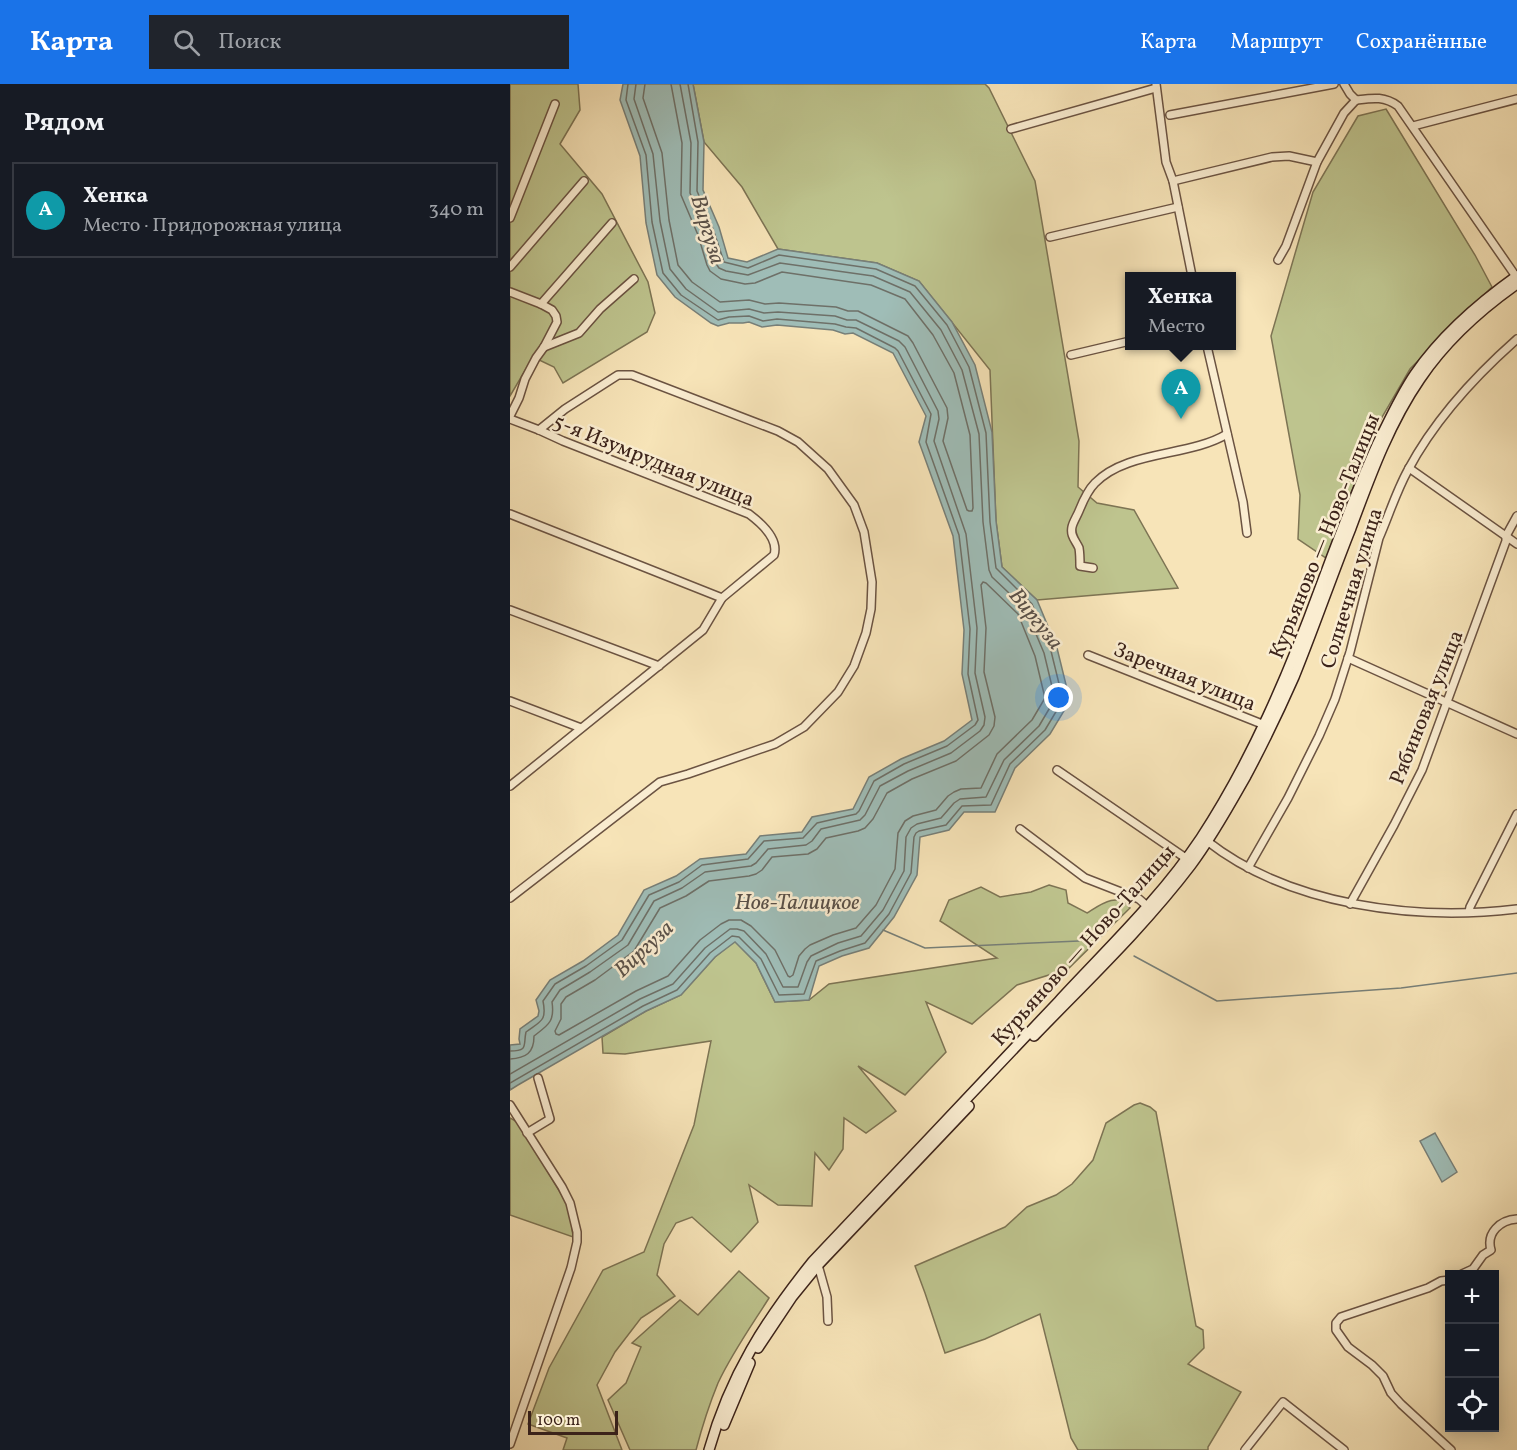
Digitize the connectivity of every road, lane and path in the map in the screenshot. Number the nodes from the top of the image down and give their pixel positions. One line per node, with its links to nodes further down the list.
1 (1334, 84): 7 (street)
2 (1344, 84): 4 (street)
3 (1156, 86): 9 (street); 12 (street)
4 (1356, 99): 8 (street); 10 (street)
5 (1517, 99): 8 (street)
6 (555, 104): 14 (street)
7 (1170, 115)
8 (1413, 126): 21 (street)
9 (1011, 129)
10 (1317, 162): 12 (street); 17 (street)
11 (584, 181): 18 (street)
12 (1173, 181): 13 (street)
13 (1178, 207): 16 (street); 19 (street)
14 (510, 218)
15 (612, 223): 23 (street)
16 (1050, 237)
17 (1278, 260)
18 (510, 267)
19 (1191, 272)
20 (634, 279): 26 (street)
21 (1517, 279): 46 (main road, Курьяново — Ново-Талицы)
22 (510, 292): 23 (street)
23 (541, 304): 26 (street)
24 (1517, 339): 32 (street, Солнечная улица)
25 (1125, 342): 28 (street)
26 (544, 347): 29 (street)
27 (1208, 350): 31 (street)
28 (1071, 355)
29 (510, 418): 30 (street, 5-я Изумрудная улица)
30 (539, 430): 39 (street, 5-я Изумрудная улица); 56 (street)
31 (1227, 434): 35 (street); 38 (street)
32 (1409, 468): 36 (street); 42 (street, Солнечная улица)
33 (510, 514): 39 (street)
34 (1517, 516): 36 (street, Рябиновая улица)
35 (1246, 533)
36 (1506, 536): 37 (street); 45 (street, Рябиновая улица)
37 (1517, 544)
38 (1093, 568)
39 (722, 598): 43 (street)
40 (510, 610): 43 (street)
41 (1088, 655): 46 (street, Заречная улица)
42 (1348, 658): 45 (street); 55 (street, Солнечная улица)
43 (659, 666): 47 (street)
44 (510, 701): 47 (street)
45 (1447, 703): 48 (street); 57 (street, Рябиновая улица)
46 (1267, 726): 53 (main road, Курьяново — Ново-Талицы); 54 (main road, Курьяново — Ново-Талицы)
47 (581, 728): 50 (street)
48 (1517, 734)
49 (1057, 770): 54 (street)
50 (510, 786)
51 (1517, 814): 60 (street)
52 (1020, 829): 58 (street)
53 (1208, 841): 55 (street); 65 (main road, Курьяново — Ново-Талицы)
54 (1187, 859): 58 (main road, Курьяново — Ново-Талицы)
55 (1248, 867): 57 (street)
56 (510, 898)
57 (1350, 904): 60 (street)
58 (1147, 906): 70 (main road, Курьяново — Ново-Талицы)
59 (1517, 909): 60 (street)
60 (1469, 912)
61 (538, 1077): 63 (street)
62 (510, 1105): 63 (street)
63 (527, 1133): 69 (street)
64 (1517, 1219): 66 (street)
65 (818, 1265): 68 (street); 71 (main road, Курьяново — Ново-Талицы)
66 (1471, 1270)
67 (1445, 1281): 74 (street)
68 (828, 1321)
69 (510, 1444)
70 (710, 1450)
71 (716, 1450)
72 (1245, 1450): 73 (street)
73 (1344, 1450)
74 (1451, 1450)

